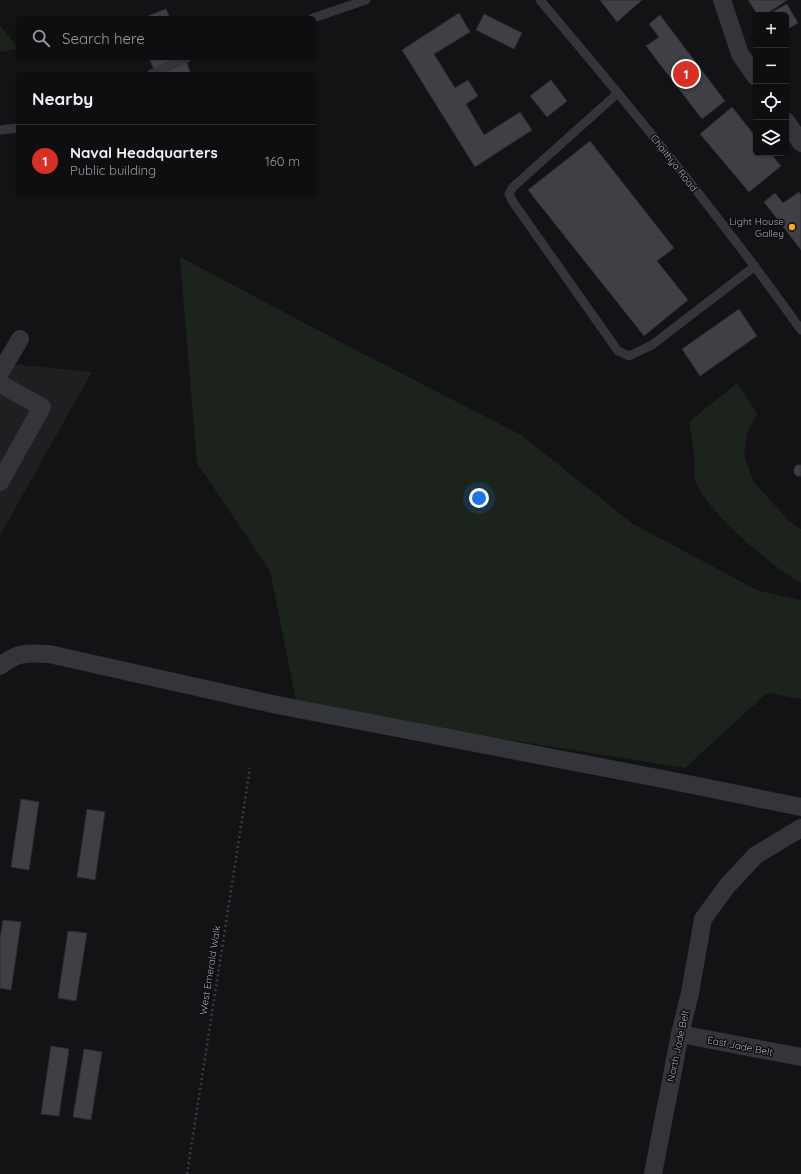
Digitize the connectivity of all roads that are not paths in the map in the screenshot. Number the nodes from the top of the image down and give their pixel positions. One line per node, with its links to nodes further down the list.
1 (366, 0): 4 (lane)
2 (540, 0): 8 (lane, Chaithya Road)
3 (722, 0): 7 (street)
4 (316, 17)
5 (182, 60): 6 (lane)
6 (156, 72)
7 (753, 73)
8 (618, 93): 13 (lane, Chaithya Road); 13 (lane)
9 (789, 125): 12 (street)
10 (16, 128): 11 (lane)
11 (0, 130)
12 (801, 143)
13 (756, 266): 14 (lane, Chaithya Road)
14 (801, 330)
15 (20, 339): 16 (street)
16 (0, 374): 17 (street)
17 (0, 482)
18 (0, 666): 19 (street)
19 (801, 807)
20 (801, 828): 21 (street, North Jade Belt)
21 (680, 1034): 22 (street, East Jade Belt); 23 (street, North Jade Belt)
22 (801, 1058)
23 (653, 1174)

